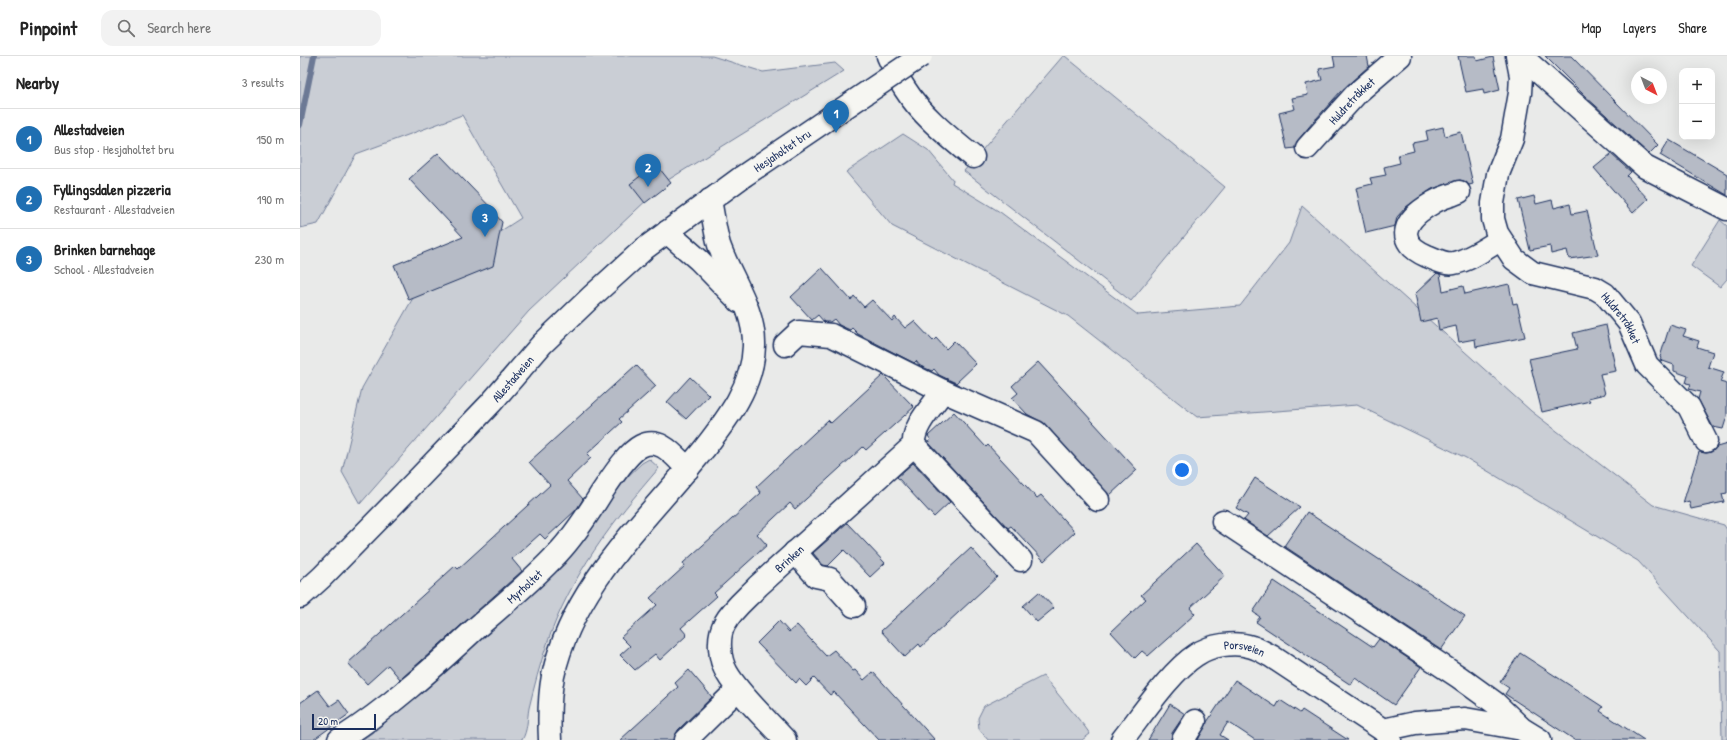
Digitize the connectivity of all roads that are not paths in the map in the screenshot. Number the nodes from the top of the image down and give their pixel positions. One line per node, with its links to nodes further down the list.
1 (888, 56): 7 (street)
2 (921, 56): 8 (street, Hesjaholtet bru, bridge)
3 (1400, 56): 6 (street, Huldretråkket)
4 (1517, 56): 13 (street, Huldretråkket)
5 (1521, 56): 11 (street)
6 (1307, 148)
7 (973, 157)
8 (742, 177): 10 (street, Allestadveien)
9 (1459, 192): 13 (street)
10 (710, 200): 12 (street, Allestadveien); 14 (street)
11 (1727, 209)
12 (667, 232): 14 (street); 24 (street, Allestadveien)
13 (1500, 240): 17 (street, Huldretråkket)
14 (748, 310): 19 (street)
15 (785, 345): 16 (street)
16 (944, 391): 18 (street); 20 (street)
17 (1706, 441)
18 (914, 445): 22 (street, Brinken); 23 (street)
19 (688, 469): 30 (street, Myrholtet); 31 (street)
20 (1098, 500)
21 (1223, 521): 29 (street)
22 (795, 552): 25 (street); 26 (street, Brinken)
23 (1021, 560)
24 (300, 597)
25 (854, 606)
26 (738, 689): 32 (street); 33 (street, Brinken)
27 (1195, 720): 35 (street)
28 (1387, 735): 29 (street); 34 (street, Porsveien)
29 (1531, 735)
30 (339, 740)
31 (550, 740)
32 (686, 740)
33 (786, 740)
34 (1122, 740)
35 (1183, 740)

